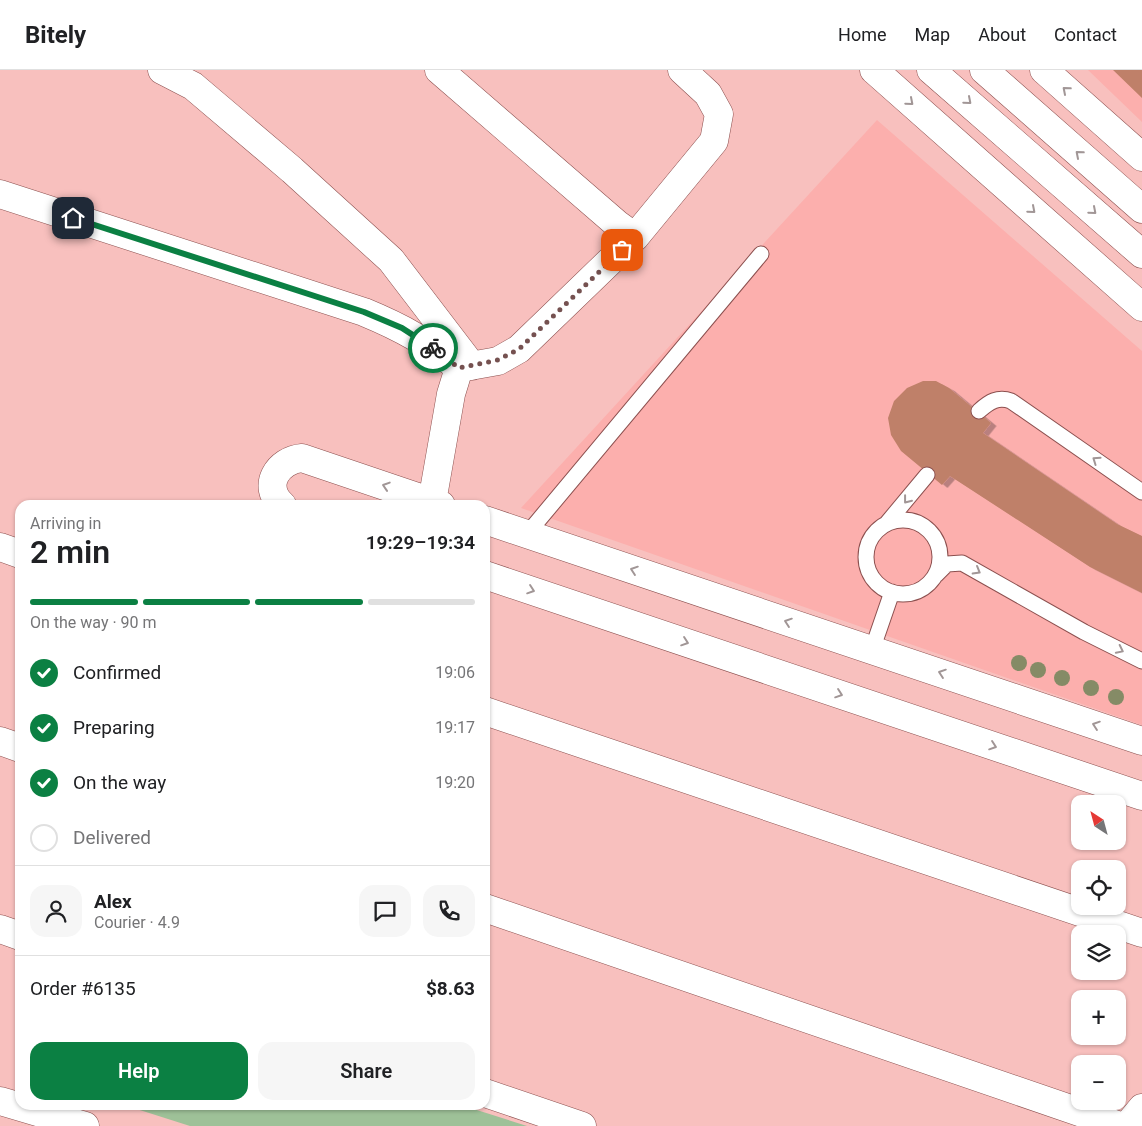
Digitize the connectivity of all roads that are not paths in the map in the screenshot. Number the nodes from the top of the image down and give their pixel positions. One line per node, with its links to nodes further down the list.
1 (162, 70): 15 (street)
2 (439, 70): 11 (street)
3 (682, 70): 11 (street)
4 (874, 70): 14 (street, one-way to 14)
5 (932, 70): 13 (street, one-way to 13)
6 (984, 70): 10 (street, one-way to 6)
7 (1044, 70): 8 (street, one-way to 7)
8 (1142, 157)
9 (0, 194): 15 (street)
10 (1142, 209)
11 (635, 237): 15 (street)
12 (761, 254): 24 (lane)
13 (1142, 254)
14 (1142, 307)
15 (465, 367): 21 (street)
16 (979, 411): 18 (lane, one-way to 16)
17 (927, 475): 23 (lane, one-way to 23)
18 (1140, 490)
19 (279, 500): 20 (street, one-way to 19)
20 (428, 500)
21 (437, 500)
22 (490, 522): 24 (street)
23 (887, 523): 27 (lane); 29 (lane)
24 (526, 534): 30 (street, one-way to 24)
25 (0, 547): 26 (street)
26 (15, 552)
27 (936, 575): 29 (lane); 31 (lane, one-way to 31)
28 (490, 577): 36 (street, one-way to 36)
29 (892, 592): 30 (lane)
30 (872, 650): 33 (street, one-way to 30)
31 (1142, 661)
32 (490, 713): 39 (street)
33 (1142, 740)
34 (0, 741): 35 (street)
35 (15, 746)
36 (1142, 796)
37 (490, 910): 46 (street)
38 (0, 929): 40 (street)
39 (1142, 933)
40 (15, 934)
41 (490, 1095): 45 (street)
42 (1142, 1108): 47 (street)
43 (20, 1110): 44 (street)
44 (85, 1126)
45 (582, 1126)
46 (1120, 1126)
47 (1127, 1126)

